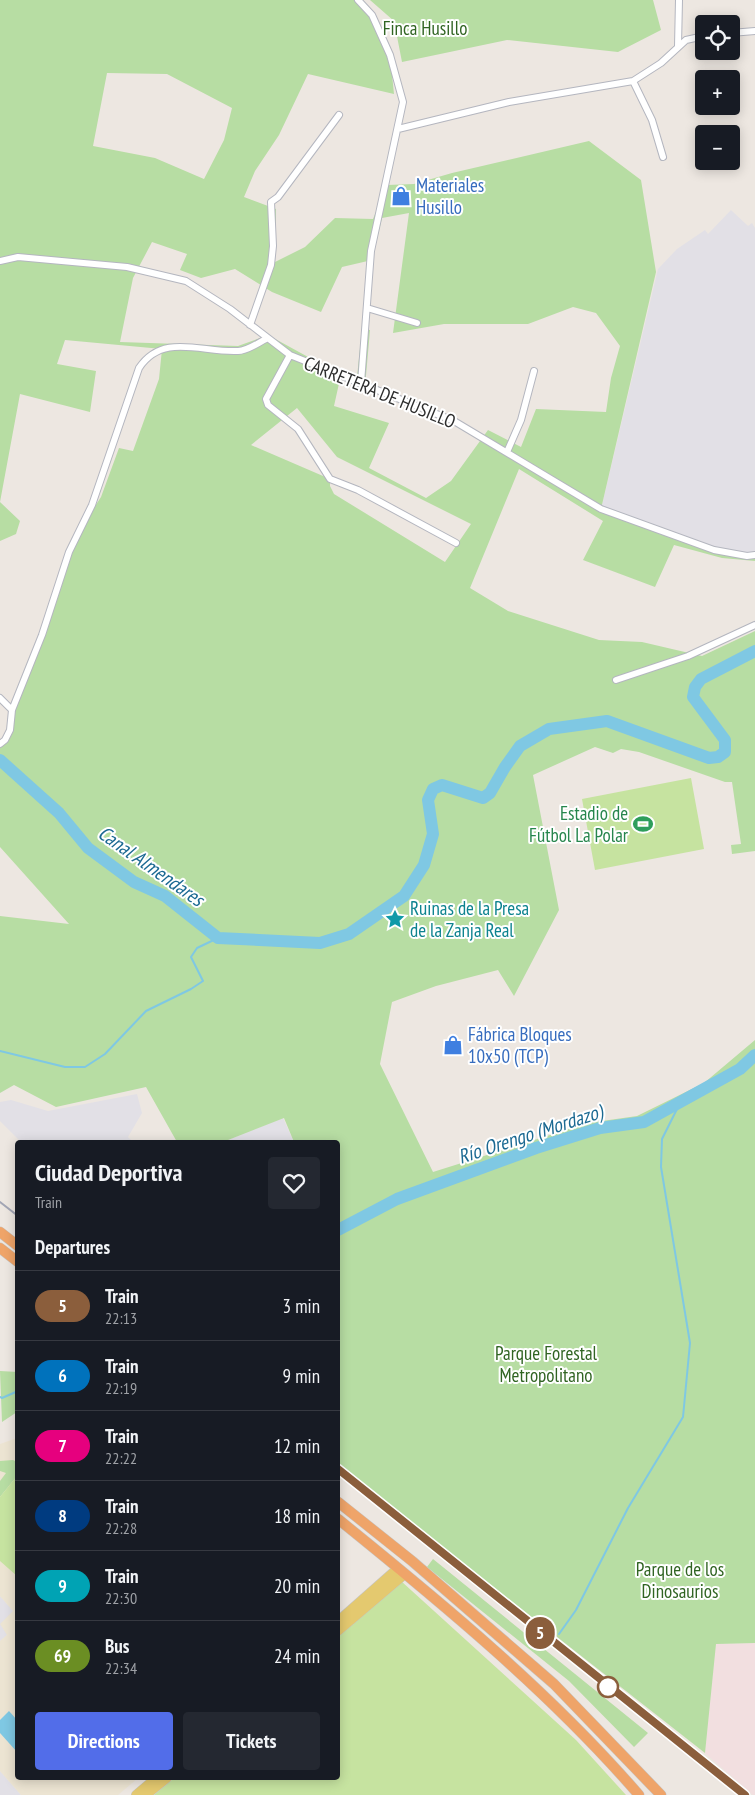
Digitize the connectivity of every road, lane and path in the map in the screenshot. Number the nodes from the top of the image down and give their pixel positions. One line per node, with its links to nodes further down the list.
1 (358, 0): 9 (street)
2 (678, 0): 6 (street)
3 (755, 31): 4 (street)
4 (740, 32)
5 (695, 38): 6 (street)
6 (678, 46): 7 (street)
7 (633, 81): 9 (street); 10 (street)
8 (339, 115): 14 (street)
9 (398, 129): 12 (street)
10 (663, 157)
11 (0, 261): 14 (street, CARRETERA DE HUSILLO)
12 (367, 308): 13 (street); 18 (street)
13 (417, 323)
14 (250, 325): 15 (street, CARRETERA DE HUSILLO)
15 (266, 339): 16 (street, CARRETERA DE HUSILLO); 25 (street)
16 (290, 355): 18 (street, CARRETERA DE HUSILLO); 20 (street)
17 (534, 371): 19 (street)
18 (361, 383): 19 (street, CARRETERA DE HUSILLO)
19 (507, 452): 21 (street, CARRETERA DE HUSILLO)
20 (456, 544)
21 (755, 555)
22 (755, 625): 23 (street)
23 (616, 680)
24 (0, 698): 25 (street)
25 (12, 710): 26 (street)
26 (3, 742)
27 (0, 1232): 28 (highway)
28 (15, 1244)
29 (0, 1248): 30 (highway)
30 (15, 1260)
31 (340, 1504): 33 (highway)
32 (340, 1521): 34 (highway)
33 (385, 1539): 34 (highway); 35 (highway)
34 (404, 1573): 35 (highway); 36 (main road); 37 (main road); 42 (highway)
35 (431, 1578): 43 (highway)
36 (340, 1620)
37 (340, 1628)
38 (154, 1780): 40 (main road)
39 (165, 1780): 41 (main road)
40 (136, 1795)
41 (146, 1795)
42 (639, 1795)
43 (661, 1795)

